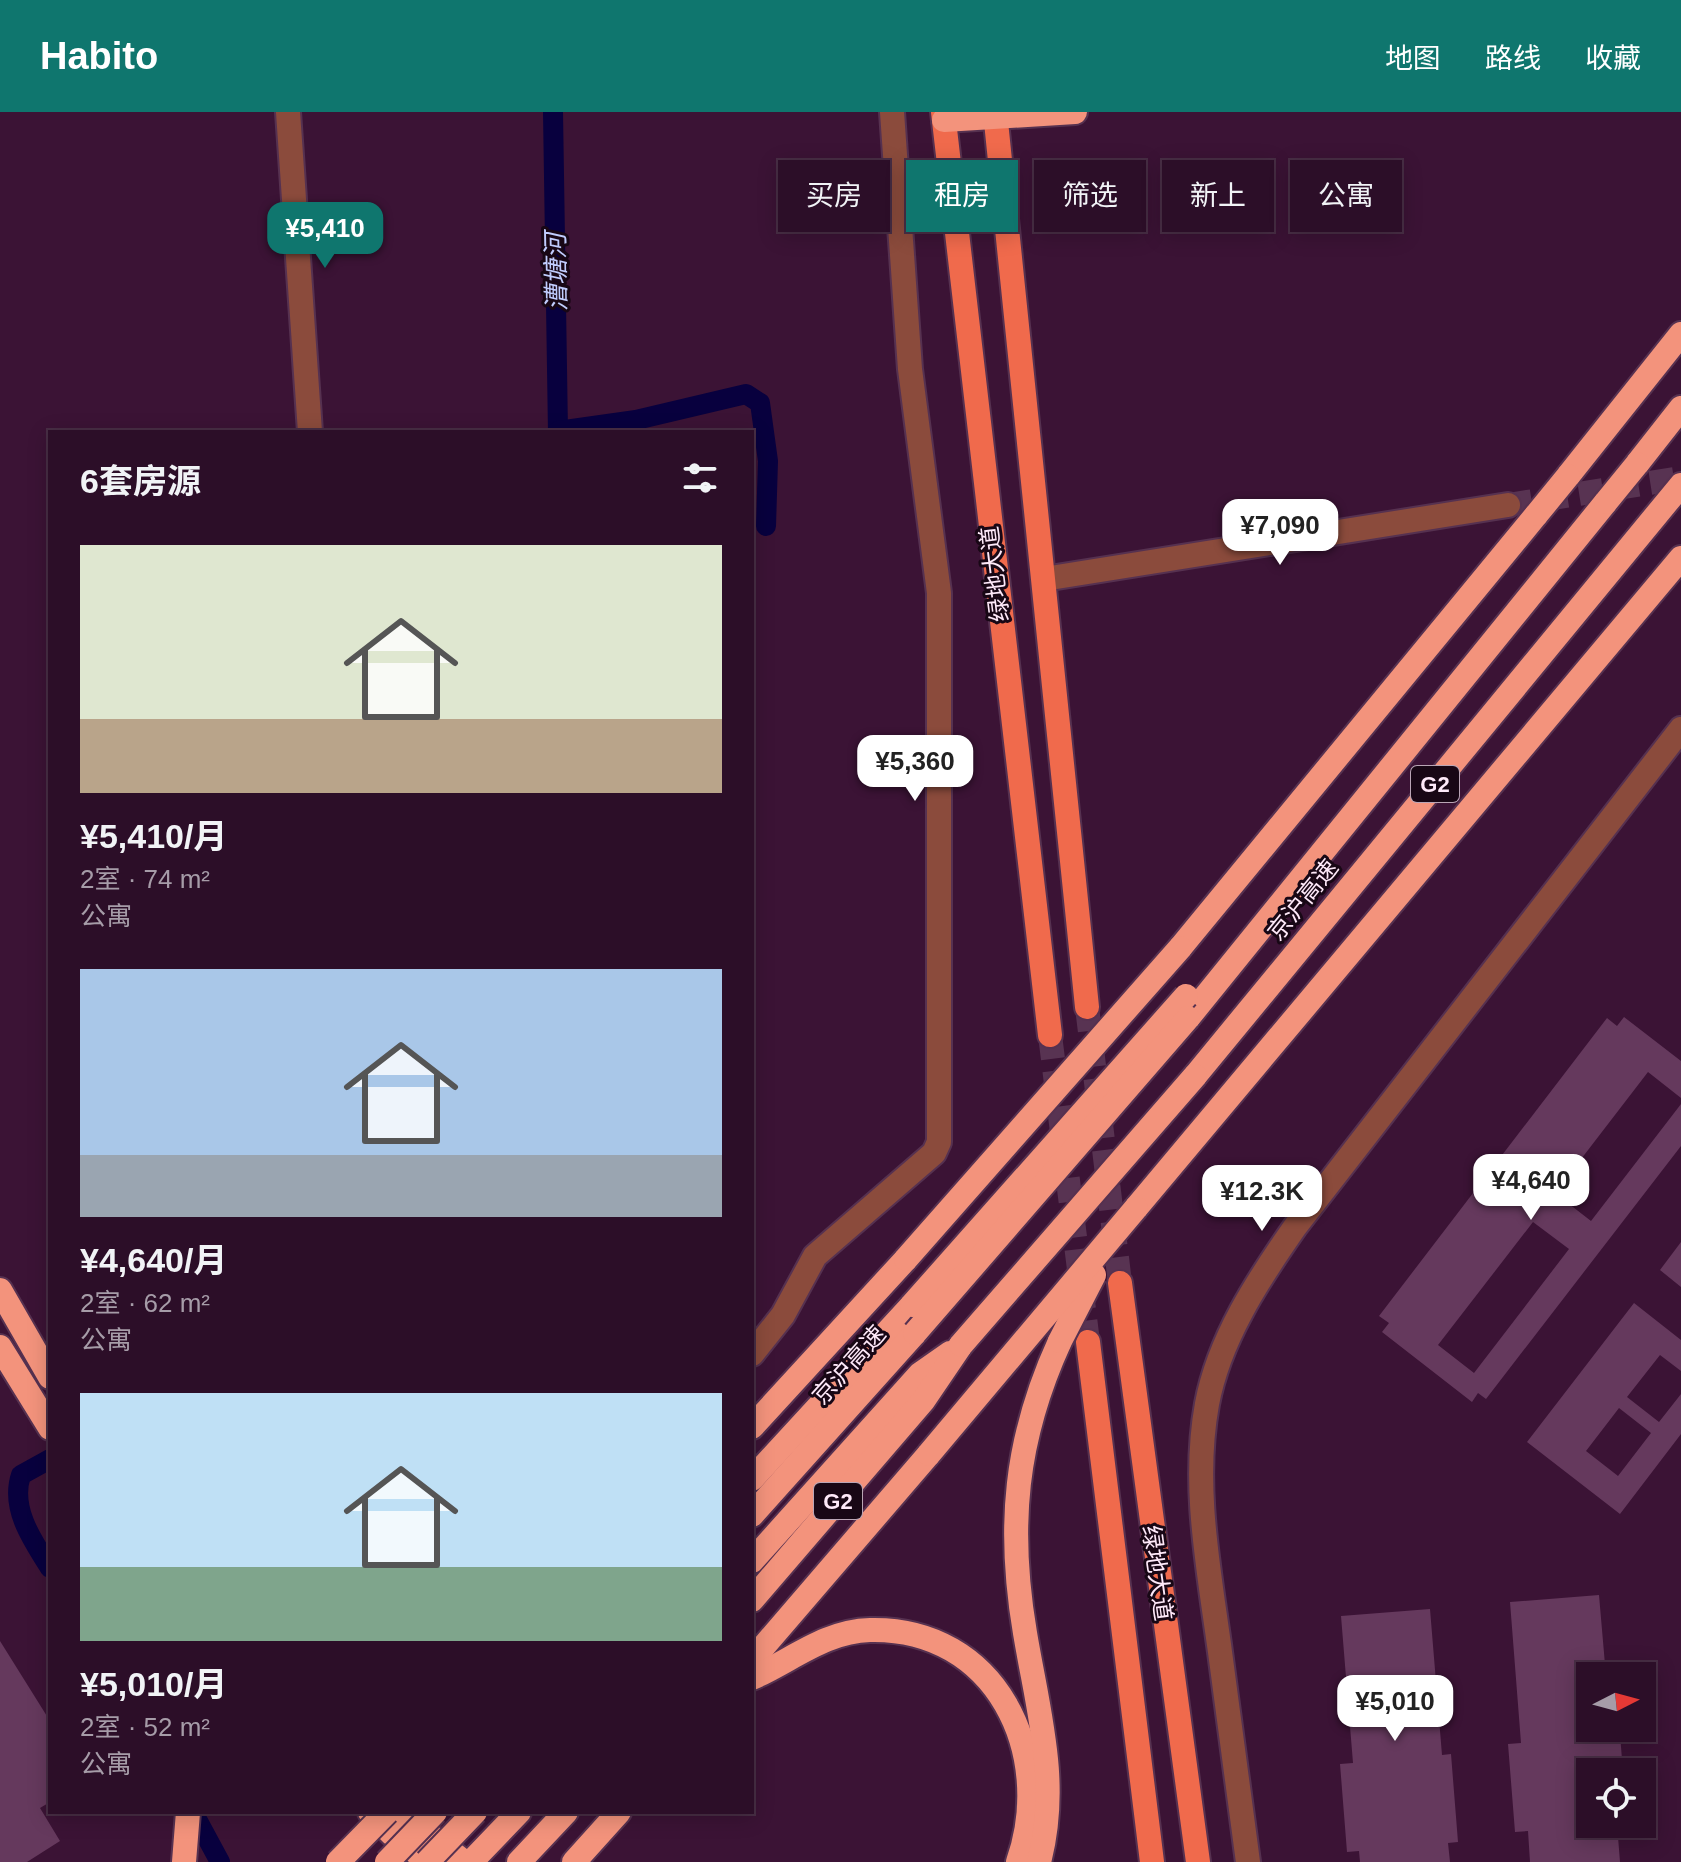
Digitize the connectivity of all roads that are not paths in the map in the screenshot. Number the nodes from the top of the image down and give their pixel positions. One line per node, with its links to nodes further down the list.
1 (288, 112): 8 (street)
2 (892, 112): 23 (street)
3 (1075, 112): 4 (highway)
4 (995, 114): 5 (highway); 12 (main road, 绿地大道)
5 (944, 116): 16 (main road, 绿地大道)
6 (1681, 334): 26 (highway, bridge)
7 (1681, 408): 15 (highway, 京沪高速 / G2, bridge)
8 (310, 430)
9 (1678, 488): 21 (highway, 京沪高速 / G2, bridge)
10 (1508, 505): 12 (street)
11 (1681, 558): 17 (highway)
12 (1044, 579): 14 (main road, 绿地大道)
13 (1681, 729): 54 (street)
14 (1087, 1007)
15 (1187, 1007): 27 (highway, 京沪高速 / G2, bridge); 28 (highway, 京沪高速 / G2, bridge)
16 (1050, 1035)
17 (1136, 1208): 31 (highway, bridge); 51 (highway, bridge)
18 (1120, 1283): 53 (main road, 绿地大道)
19 (0, 1290): 24 (highway)
20 (1088, 1342): 52 (main road, 绿地大道)
21 (961, 1345): 29 (highway, 京沪高速 / G2); 30 (highway, 京沪高速 / G2)
22 (0, 1347): 25 (highway)
23 (754, 1351)
24 (48, 1374)
25 (46, 1423)
26 (754, 1425)
27 (754, 1477)
28 (754, 1513)
29 (754, 1559)
30 (754, 1598)
31 (754, 1658)
32 (754, 1677): 50 (highway)
33 (188, 1814): 42 (highway)
34 (372, 1814): 45 (highway)
35 (385, 1814): 43 (highway, bridge)
36 (403, 1814): 46 (highway)
37 (433, 1814): 44 (highway, bridge)
38 (473, 1814): 45 (highway, bridge)
39 (517, 1814): 47 (highway)
40 (617, 1814): 49 (highway)
41 (558, 1820): 48 (highway)
42 (184, 1862)
43 (338, 1862)
44 (387, 1862)
45 (428, 1862)
46 (464, 1862)
47 (471, 1862)
48 (519, 1862)
49 (574, 1862)
50 (1018, 1862)
51 (1039, 1862)
52 (1152, 1862)
53 (1198, 1862)
54 (1248, 1862)

